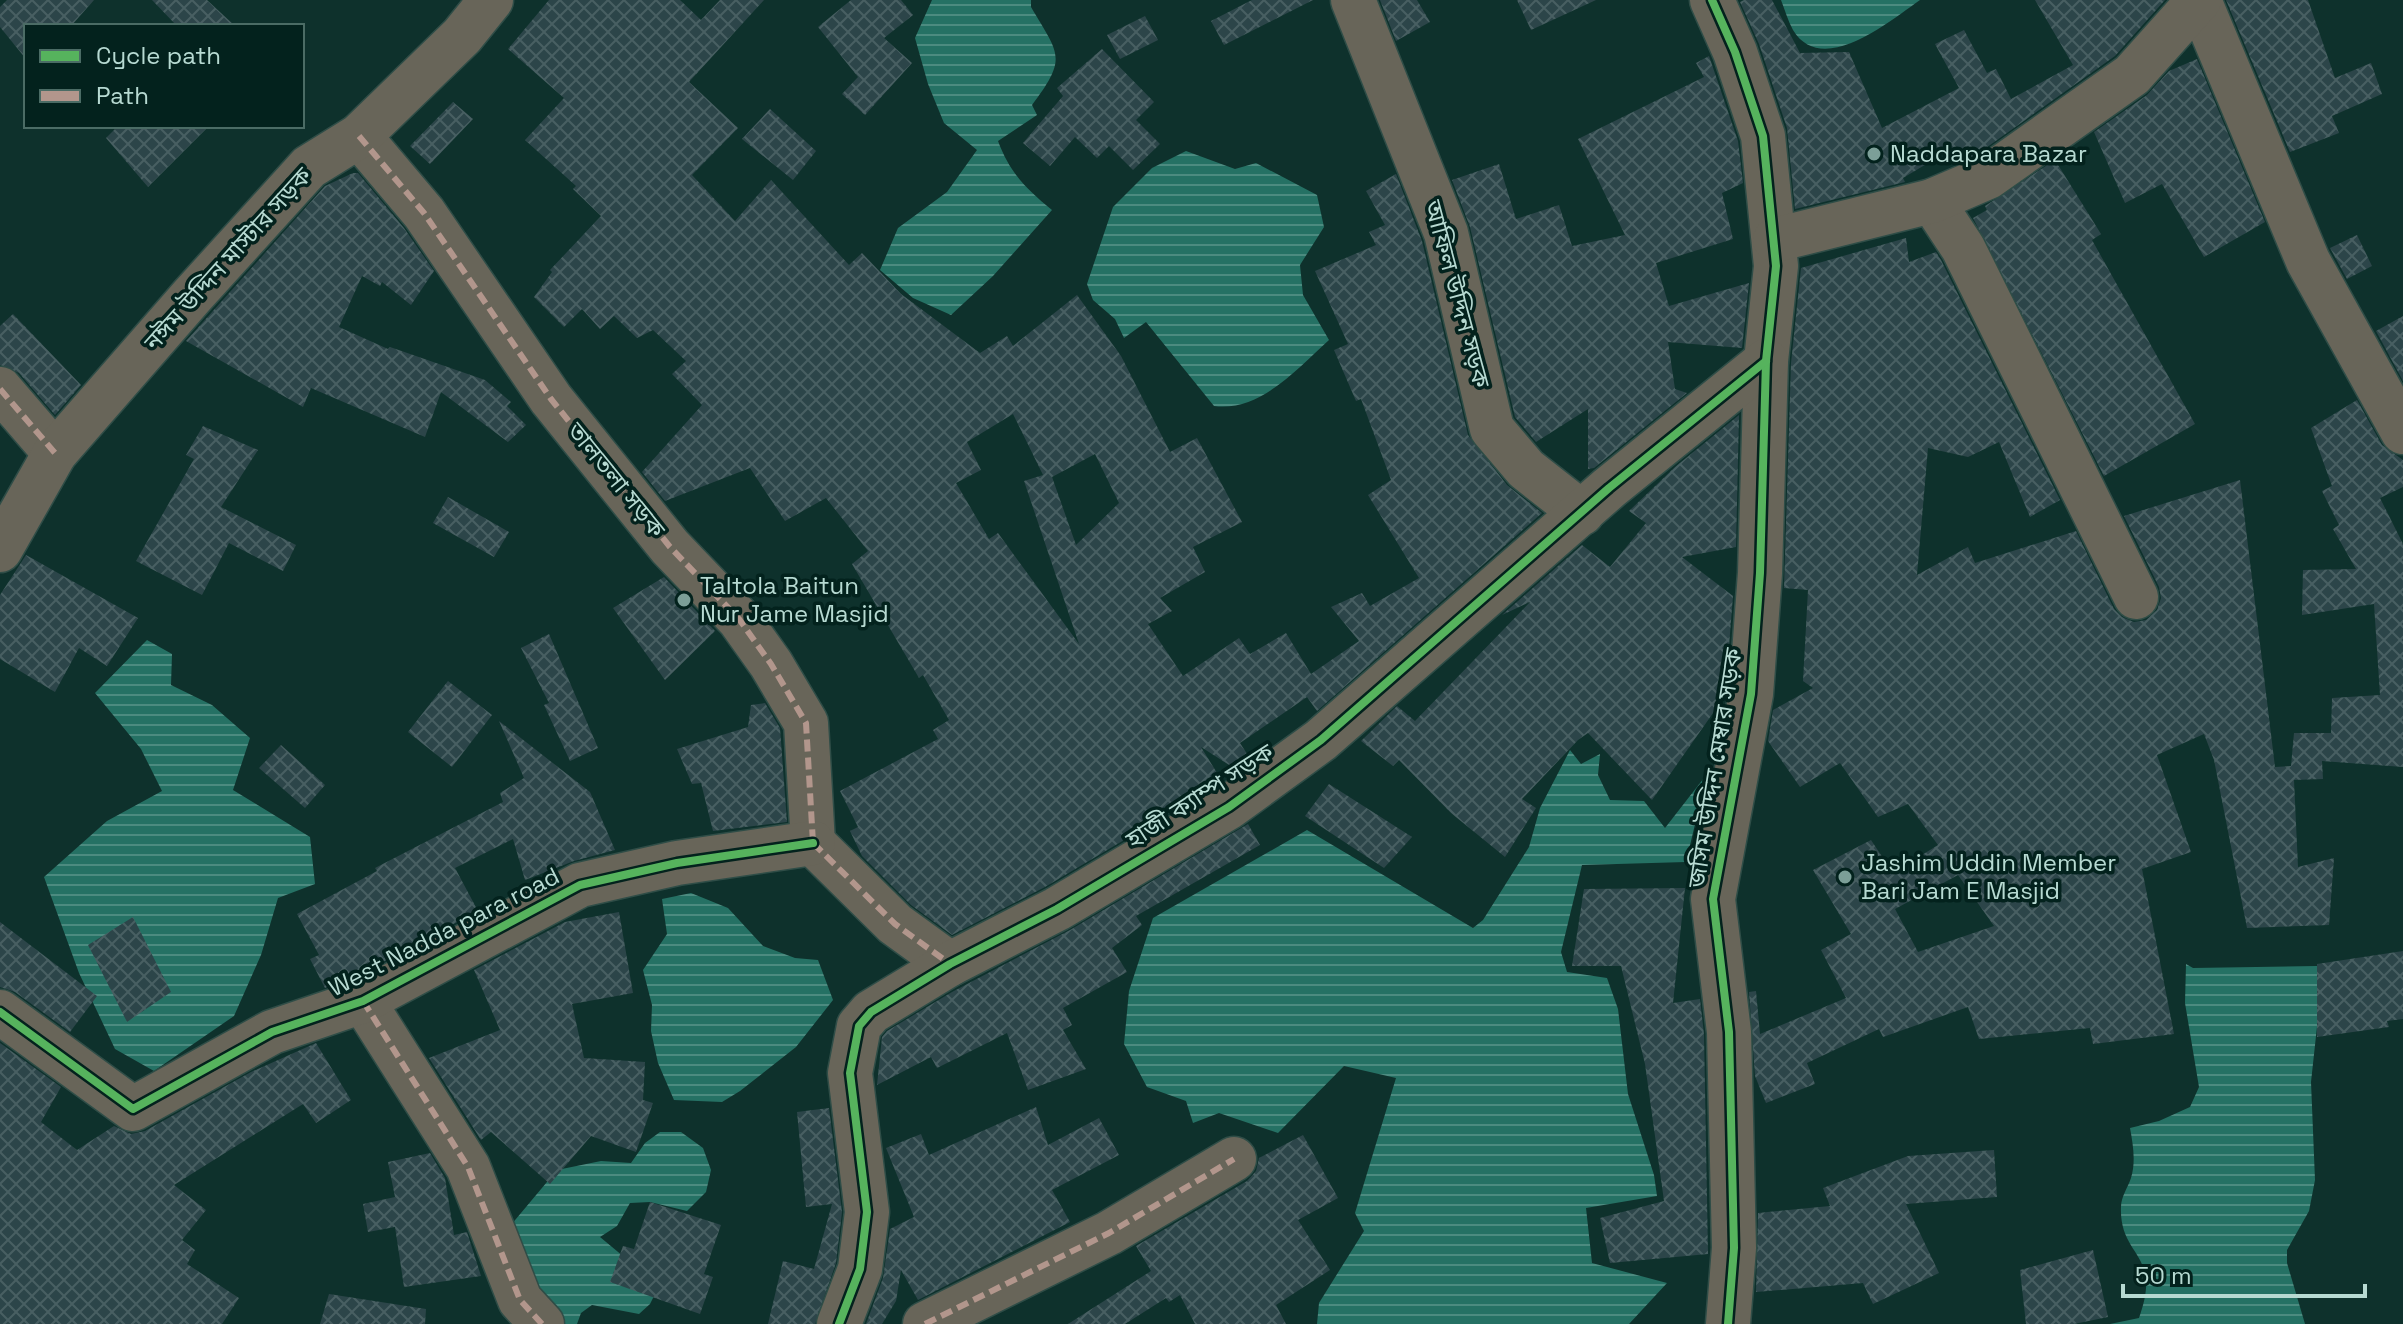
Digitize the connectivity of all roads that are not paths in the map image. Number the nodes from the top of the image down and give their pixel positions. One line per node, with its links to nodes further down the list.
1 (491, 0): 5 (street, নঈম উদ্দিন মাস্টার সড়ক)
2 (1353, 0): 12 (street, আফিল উদ্দিন সড়ক)
3 (1712, 0): 7 (street, জসিম উদ্দিন মেম্বার সড়ক)
4 (2199, 0): 6 (street); 10 (street)
5 (359, 136): 11 (street, নঈম উদ্দিন মাস্টার সড়ক); 15 (street, তালতলা সড়ক)
6 (1932, 201): 7 (street); 14 (street)
7 (1775, 240): 8 (street, জসিম উদ্দিন মেম্বার সড়ক)
8 (1766, 361): 12 (street, হাজী ক্যাম্প সড়ক); 23 (street, জসিম উদ্দিন মেম্বার সড়ক)
9 (0, 389): 11 (street)
10 (2403, 432)
11 (55, 453): 13 (street, নঈম উদ্দিন মাস্টার সড়ক)
12 (1582, 513): 16 (street, হাজী ক্যাম্প সড়ক)
13 (0, 550)
14 (2136, 597)
15 (813, 843): 16 (street); 17 (street, West Nadda para road)
16 (950, 964): 21 (street, হাজী ক্যাম্প সড়ক)
17 (363, 1001): 18 (street, West Nadda para road); 20 (street, West Nadda para road)
18 (0, 1012)
19 (1234, 1159): 22 (street)
20 (540, 1324)
21 (839, 1324)
22 (925, 1324)
23 (1728, 1324)

